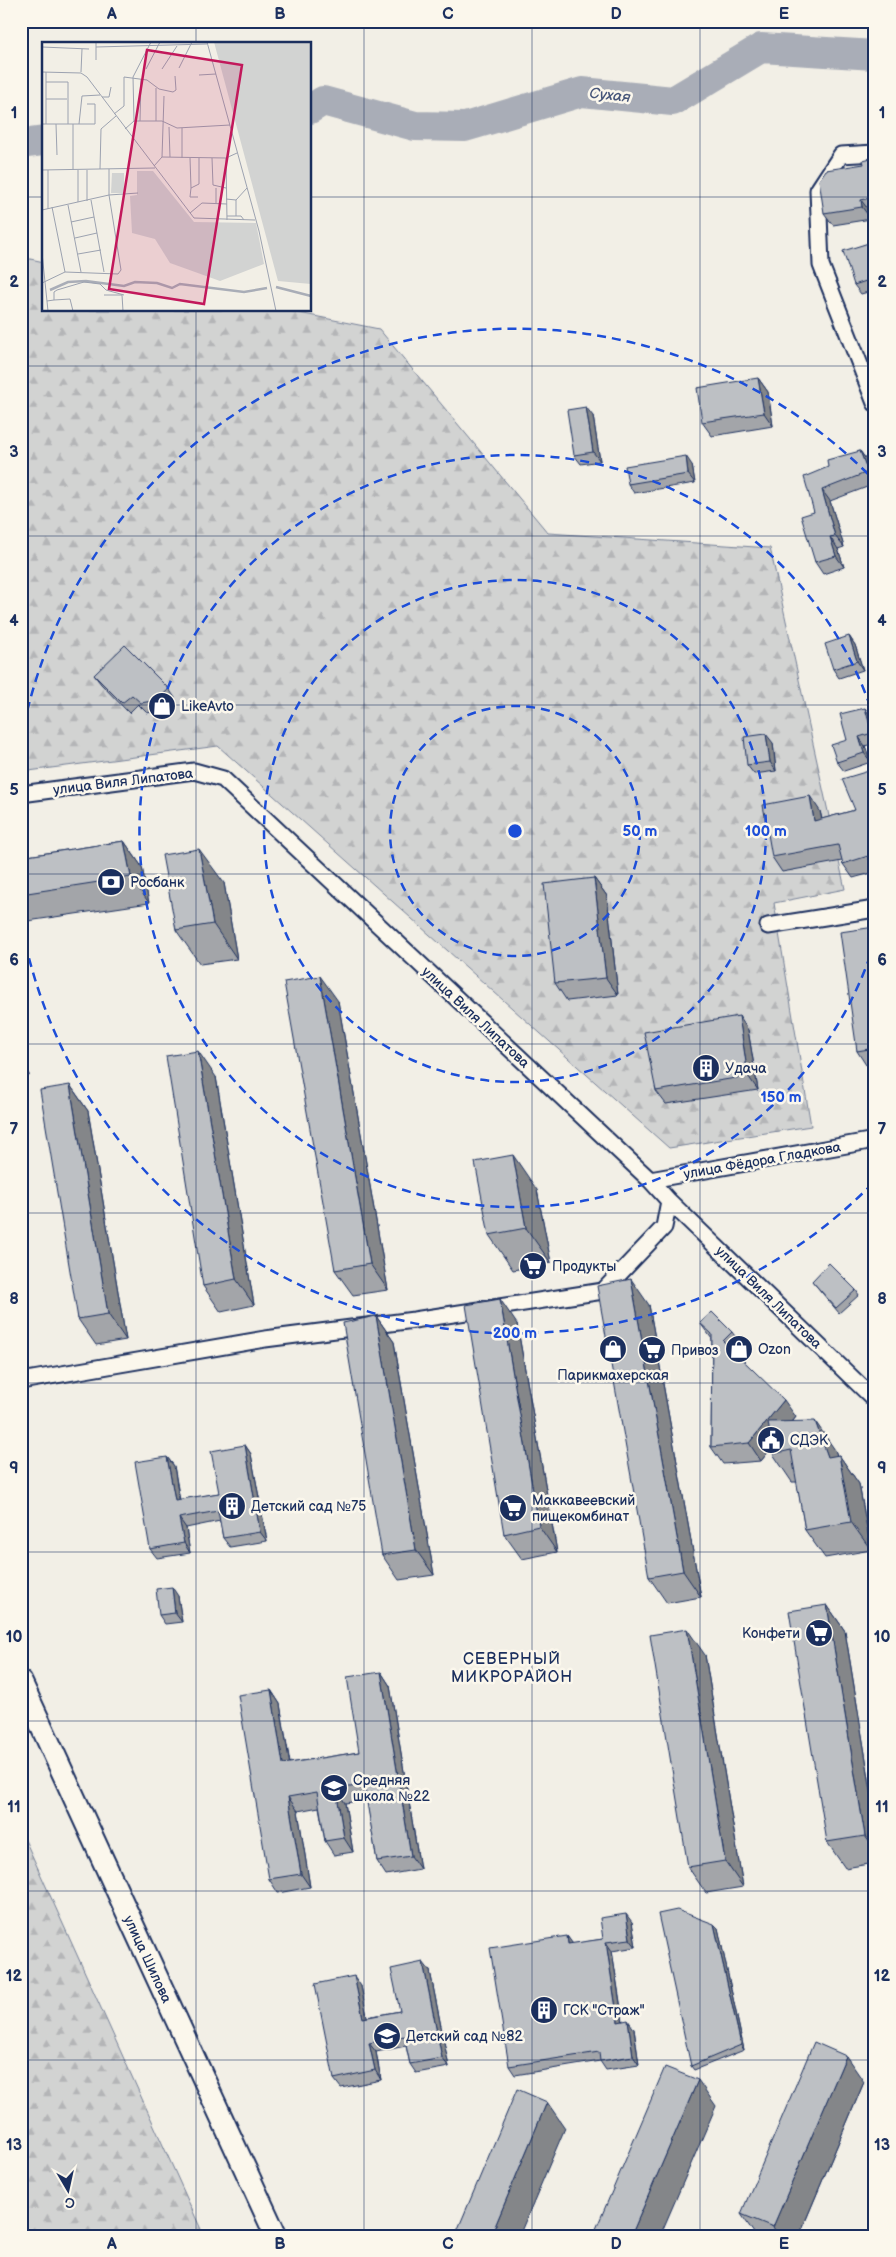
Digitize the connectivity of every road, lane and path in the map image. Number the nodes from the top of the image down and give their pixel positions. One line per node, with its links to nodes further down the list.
1 (875, 154): 2 (street)
2 (875, 403)
3 (21, 794): 7 (street, улица Виля Липатова)
4 (875, 909): 5 (street)
5 (768, 926)
6 (875, 1140): 7 (street, улица Фёдора Гладкова)
7 (650, 1180): 8 (street, улица Виля Липатова)
8 (669, 1201): 9 (street); 10 (street, улица Виля Липатова)
9 (21, 1381)
10 (875, 1400)
11 (21, 1682): 12 (main road, улица Шилова)
12 (276, 2236)

